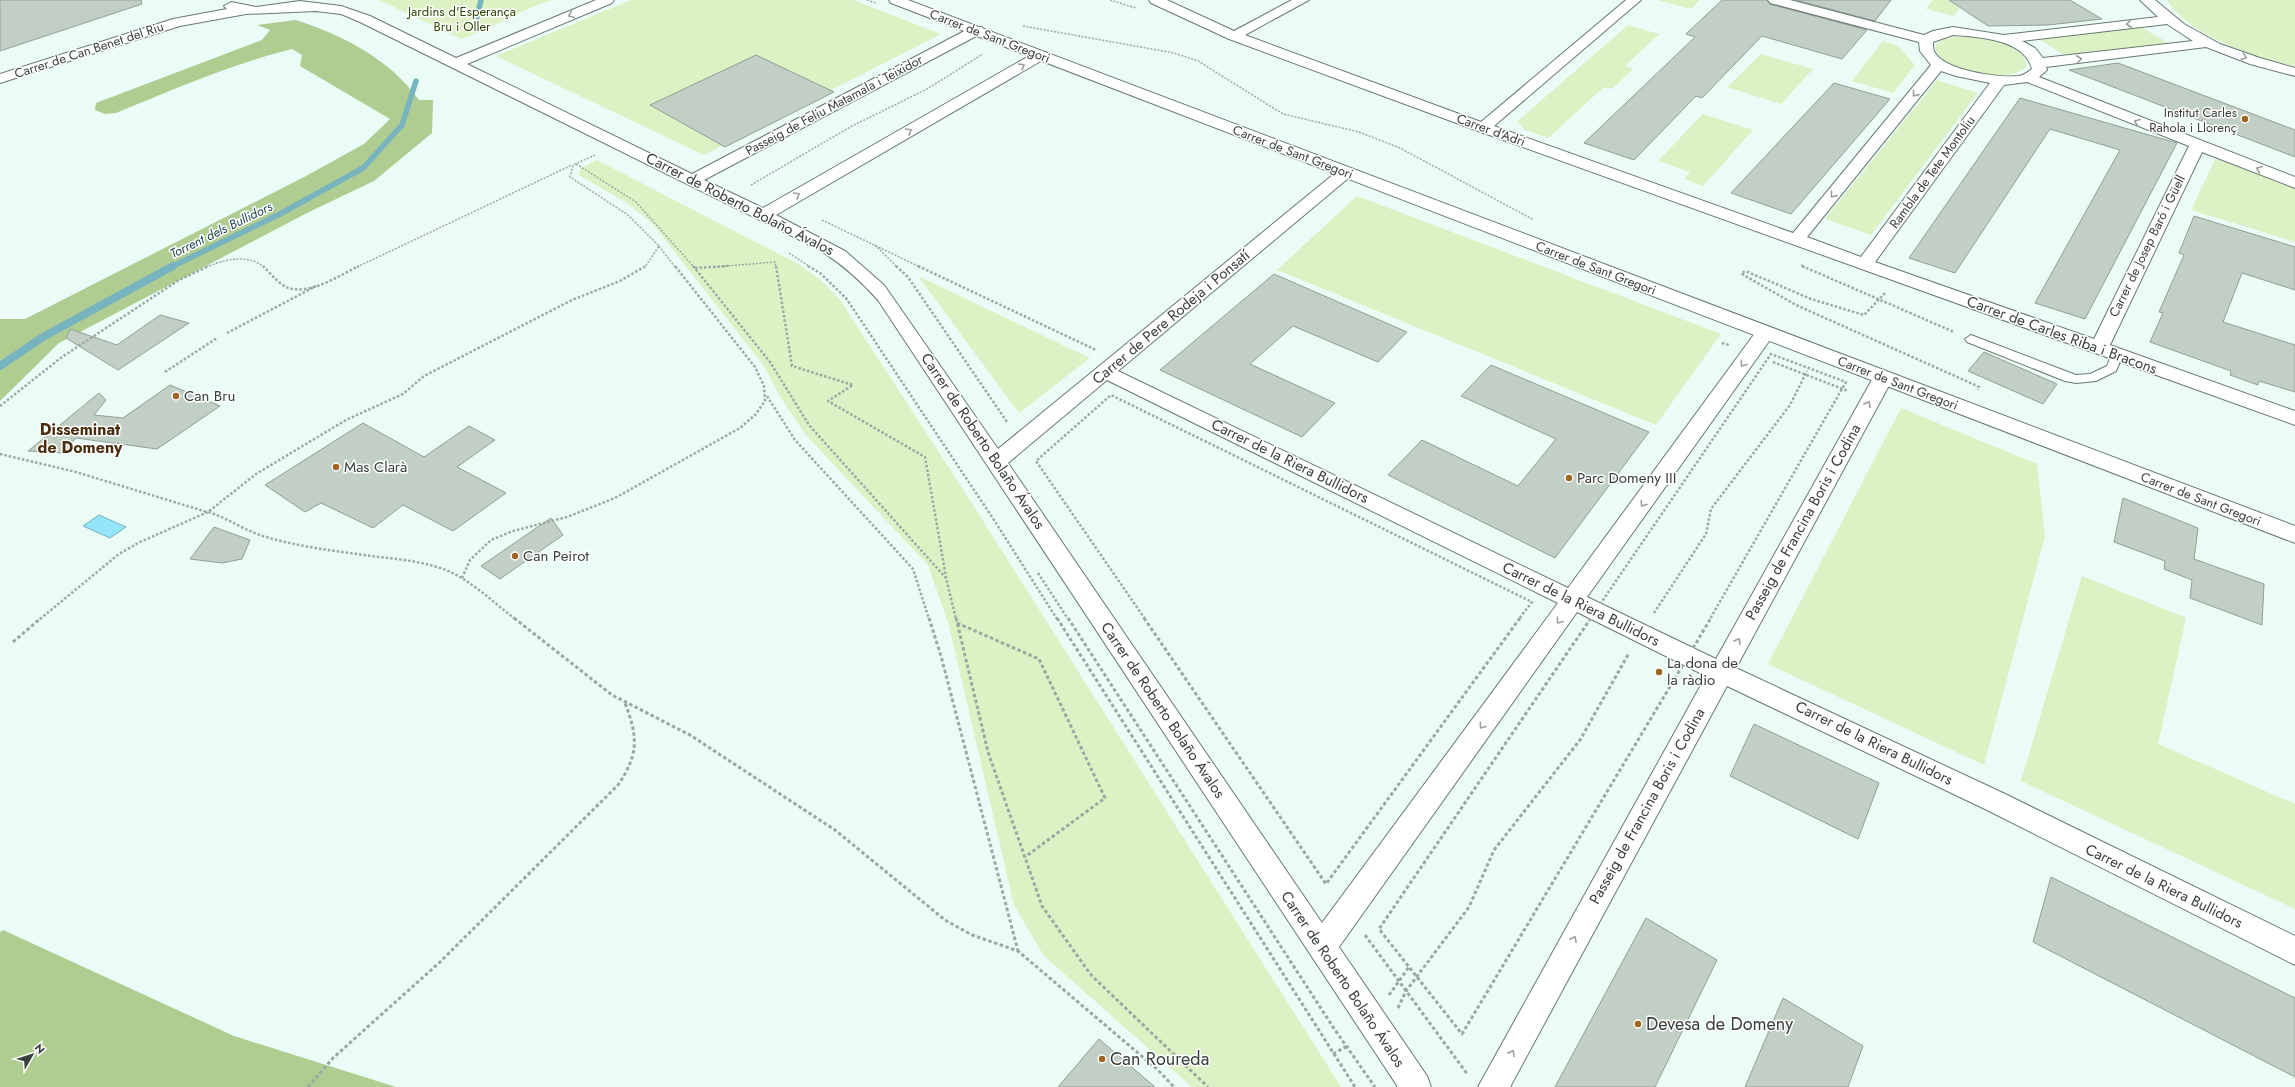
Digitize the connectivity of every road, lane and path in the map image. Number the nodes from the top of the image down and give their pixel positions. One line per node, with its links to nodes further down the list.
1 (224, 0): 13 (street)
2 (314, 0): 12 (street)
3 (337, 0): 14 (street, Carrer de Roberto Bolaño Ávalos)
4 (607, 0): 26 (street, one-way to 26)
5 (896, 0): 19 (street, Carrer de Sant Gregori)
6 (1156, 0): 20 (street, Carrer d'Adri)
7 (1302, 0): 20 (street)
8 (1634, 0): 33 (street)
9 (1775, 0): 22 (street)
10 (2147, 0): 15 (street)
11 (211, 3): 16 (street, Carrer de Can Benet del Riu)
12 (286, 8): 13 (street, Carrer de Can Benet del Riu); 14 (street, Carrer de Roberto Bolaño Ávalos)
13 (245, 10): 16 (street, Carrer de Can Benet del Riu)
14 (355, 14): 26 (street, Carrer de Roberto Bolaño Ávalos)
15 (2167, 20): 21 (street, one-way to 21); 24 (street)
16 (178, 22): 31 (street, Carrer de Can Benet del Riu)
17 (1018, 25): 18 (path)
18 (1033, 28): 23 (path); 42 (path)
19 (977, 30): 23 (street, Carrer de Sant Gregori); 38 (street, Passeig de Feliu Matamala i Teixidor)
20 (1234, 36): 33 (street, Carrer d'Adri)
21 (2004, 38): 22 (street); 27 (street)
22 (1926, 40): 28 (street)
23 (1005, 42): 25 (street, Carrer de Sant Gregori); 40 (path)
24 (2208, 44): 27 (street, one-way to 24); 29 (street, one-way to 29)
25 (1041, 55): 37 (street, Carrer de Sant Gregori); 41 (street, one-way to 25)
26 (456, 63): 38 (street, Carrer de Roberto Bolaño Ávalos)
27 (2040, 63): 30 (street)
28 (1939, 64): 32 (street); 43 (street, one-way to 43)
29 (2295, 72)
30 (2029, 78): 32 (street); 34 (street, one-way to 30)
31 (0, 79)
32 (1999, 81): 48 (street, Rambla de Tete Montoliu)
33 (1484, 128): 43 (street, Carrer d'Adri)
34 (2197, 145): 39 (street, one-way to 34); 57 (street, Carrer de Josep Baró i Güell)
35 (598, 154): 36 (path)
36 (574, 164): 45 (path); 49 (path); 51 (path)
37 (1346, 172): 59 (street, Carrer de Sant Gregori); 63 (street, Carrer de Pere Rodeja i Ponsatí)
38 (692, 180): 40 (street, Carrer de Roberto Bolaño Ávalos)
39 (2295, 183)
40 (729, 198): 41 (street, Carrer de Roberto Bolaño Ávalos)
41 (763, 215): 73 (street, Carrer de Roberto Bolaño Ávalos)
42 (1536, 220)
43 (1796, 240): 47 (street, Carrer d'Adri)
44 (873, 243): 71 (path)
45 (659, 246): 67 (path); 74 (path)
46 (783, 250): 96 (path)
47 (1830, 251): 48 (street, Carrer de Carles Riba i Bracons)
48 (1865, 264): 50 (street, Carrer de Carles Riba i Bracons)
49 (695, 268): 78 (path); 78 (path)
50 (1894, 274): 57 (street, Carrer de Carles Riba i Bracons); 66 (path)
51 (318, 285): 52 (path); 69 (path)
52 (227, 332)
53 (217, 338): 62 (path)
54 (1725, 338): 56 (path)
55 (1971, 339): 61 (lane)
56 (1722, 343): 58 (path); 59 (path)
57 (2099, 348): 61 (street, Carrer de Carles Riba i Bracons)
58 (1718, 349)
59 (1764, 350): 60 (street, Carrer de Sant Gregori); 64 (path); 79 (street, one-way to 79); 80 (path)
60 (1817, 352): 64 (path); 65 (street, Carrer de Sant Gregori)
61 (2117, 354): 70 (street, Carrer de Carles Riba i Bracons)
62 (165, 372)
63 (1104, 372): 73 (street, Carrer de Pere Rodeja i Ponsatí); 79 (street, Carrer de la Riera Bullidors)
64 (1805, 375): 68 (path); 82 (path)
65 (1883, 378): 68 (street, Passeig de Francina Boris i Codina); 75 (street, Carrer de Sant Gregori)
66 (1973, 390)
67 (767, 396): 77 (path); 90 (path)
68 (1871, 400): 84 (street, Passeig de Francina Boris i Codina, one-way to 68)
69 (0, 406)
70 (2295, 418)
71 (1010, 426)
72 (0, 454): 74 (path)
73 (997, 461): 89 (street, Carrer de Roberto Bolaño Ávalos)
74 (208, 512): 77 (path); 83 (path)
75 (2295, 535)
76 (1037, 572): 95 (path)
77 (462, 578): 85 (path)
78 (946, 578): 81 (path)
79 (1574, 600): 80 (street, Carrer de la Riera Bullidors); 88 (street, one-way to 88)
80 (1595, 611): 82 (street, Carrer de la Riera Bullidors); 92 (path)
81 (956, 623): 86 (path); 86 (path)
82 (1641, 633): 84 (street, Carrer de la Riera Bullidors); 92 (path)
83 (13, 642)
84 (1721, 672): 91 (street, Carrer de la Riera Bullidors); 97 (street, Passeig de Francina Boris i Codina, one-way to 84)
85 (624, 702): 90 (path); 98 (path)
86 (1025, 858): 100 (path)
87 (1326, 884): 87 (path); 88 (path)
88 (1348, 912): 89 (street); 97 (path)
89 (1321, 948): 93 (street, Carrer de Roberto Bolaño Ávalos)
90 (1018, 951): 99 (path)
91 (2295, 951)
92 (1417, 976): 93 (path); 94 (path)
93 (1378, 1030): 95 (path); 103 (street, Carrer de Roberto Bolaño Ávalos)
94 (1462, 1034)
95 (1348, 1046): 96 (path); 102 (path)
96 (1333, 1054): 101 (path)
97 (1483, 1084)
98 (308, 1087)
99 (1174, 1087)
100 (1208, 1087)
101 (1355, 1087)
102 (1375, 1087)
103 (1416, 1087)

